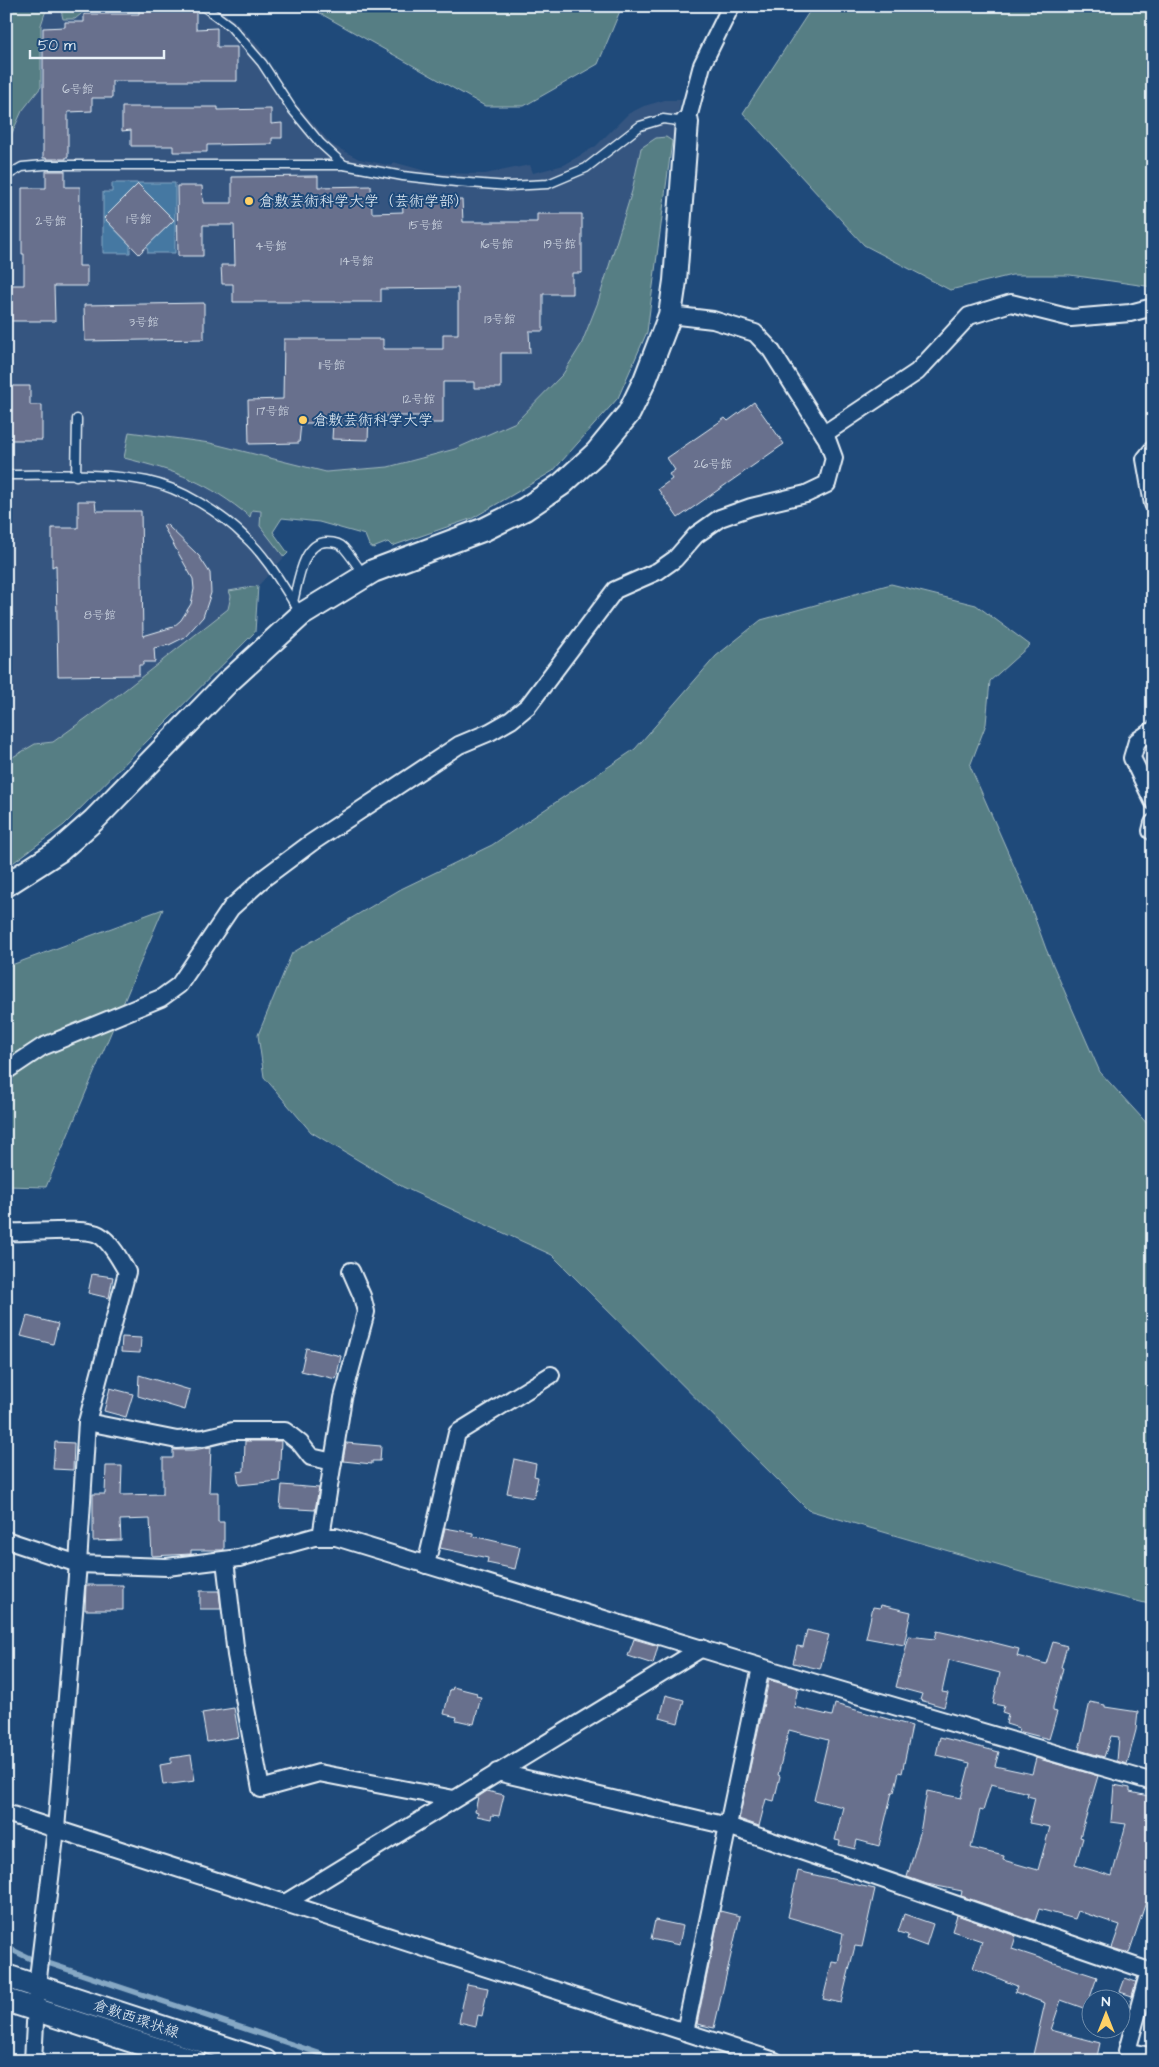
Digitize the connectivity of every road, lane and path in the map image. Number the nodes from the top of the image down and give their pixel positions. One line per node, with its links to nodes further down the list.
1 (203, 6): 4 (lane)
2 (731, 6): 3 (street)
3 (687, 122): 4 (lane); 7 (street)
4 (344, 165): 5 (lane)
5 (6, 176)
6 (1153, 307): 9 (street)
7 (670, 316): 9 (street); 14 (street)
8 (77, 419): 12 (lane)
9 (824, 434): 19 (street)
10 (1153, 449): 13 (street)
11 (6, 475): 12 (lane)
12 (76, 476): 15 (lane)
13 (1153, 504)
14 (365, 576): 15 (street); 15 (lane)
15 (297, 608): 18 (street)
16 (1153, 730): 17 (street)
17 (1153, 801)
18 (6, 885)
19 (6, 1071)
20 (6, 1232): 23 (street)
21 (351, 1271): 24 (street)
22 (551, 1375): 29 (street)
23 (87, 1422): 24 (street); 28 (street)
24 (333, 1462): 25 (street)
25 (322, 1537): 27 (street); 29 (street)
26 (6, 1540): 28 (street)
27 (224, 1560): 28 (street); 34 (street)
28 (78, 1564): 37 (street)
29 (426, 1565): 30 (street)
30 (702, 1648): 31 (street); 32 (street)
31 (761, 1667): 33 (street); 36 (street)
32 (497, 1772): 34 (street); 36 (street)
33 (1153, 1782)
34 (454, 1799): 38 (street)
35 (6, 1813): 37 (street)
36 (728, 1826): 43 (street); 44 (street)
37 (56, 1829): 38 (street); 40 (street)
38 (285, 1903): 43 (street)
39 (6, 1976): 40 (street, 倉敷西環状線)
40 (37, 1986): 42 (street); 47 (street, 倉敷西環状線)
41 (6, 2000): 42 (street, 倉敷西環状線)
42 (35, 2010): 45 (street); 46 (street, 倉敷西環状線)
43 (685, 2032): 48 (street)
44 (1153, 2058)
45 (33, 2061)
46 (194, 2061)
47 (265, 2061)
48 (775, 2061)

